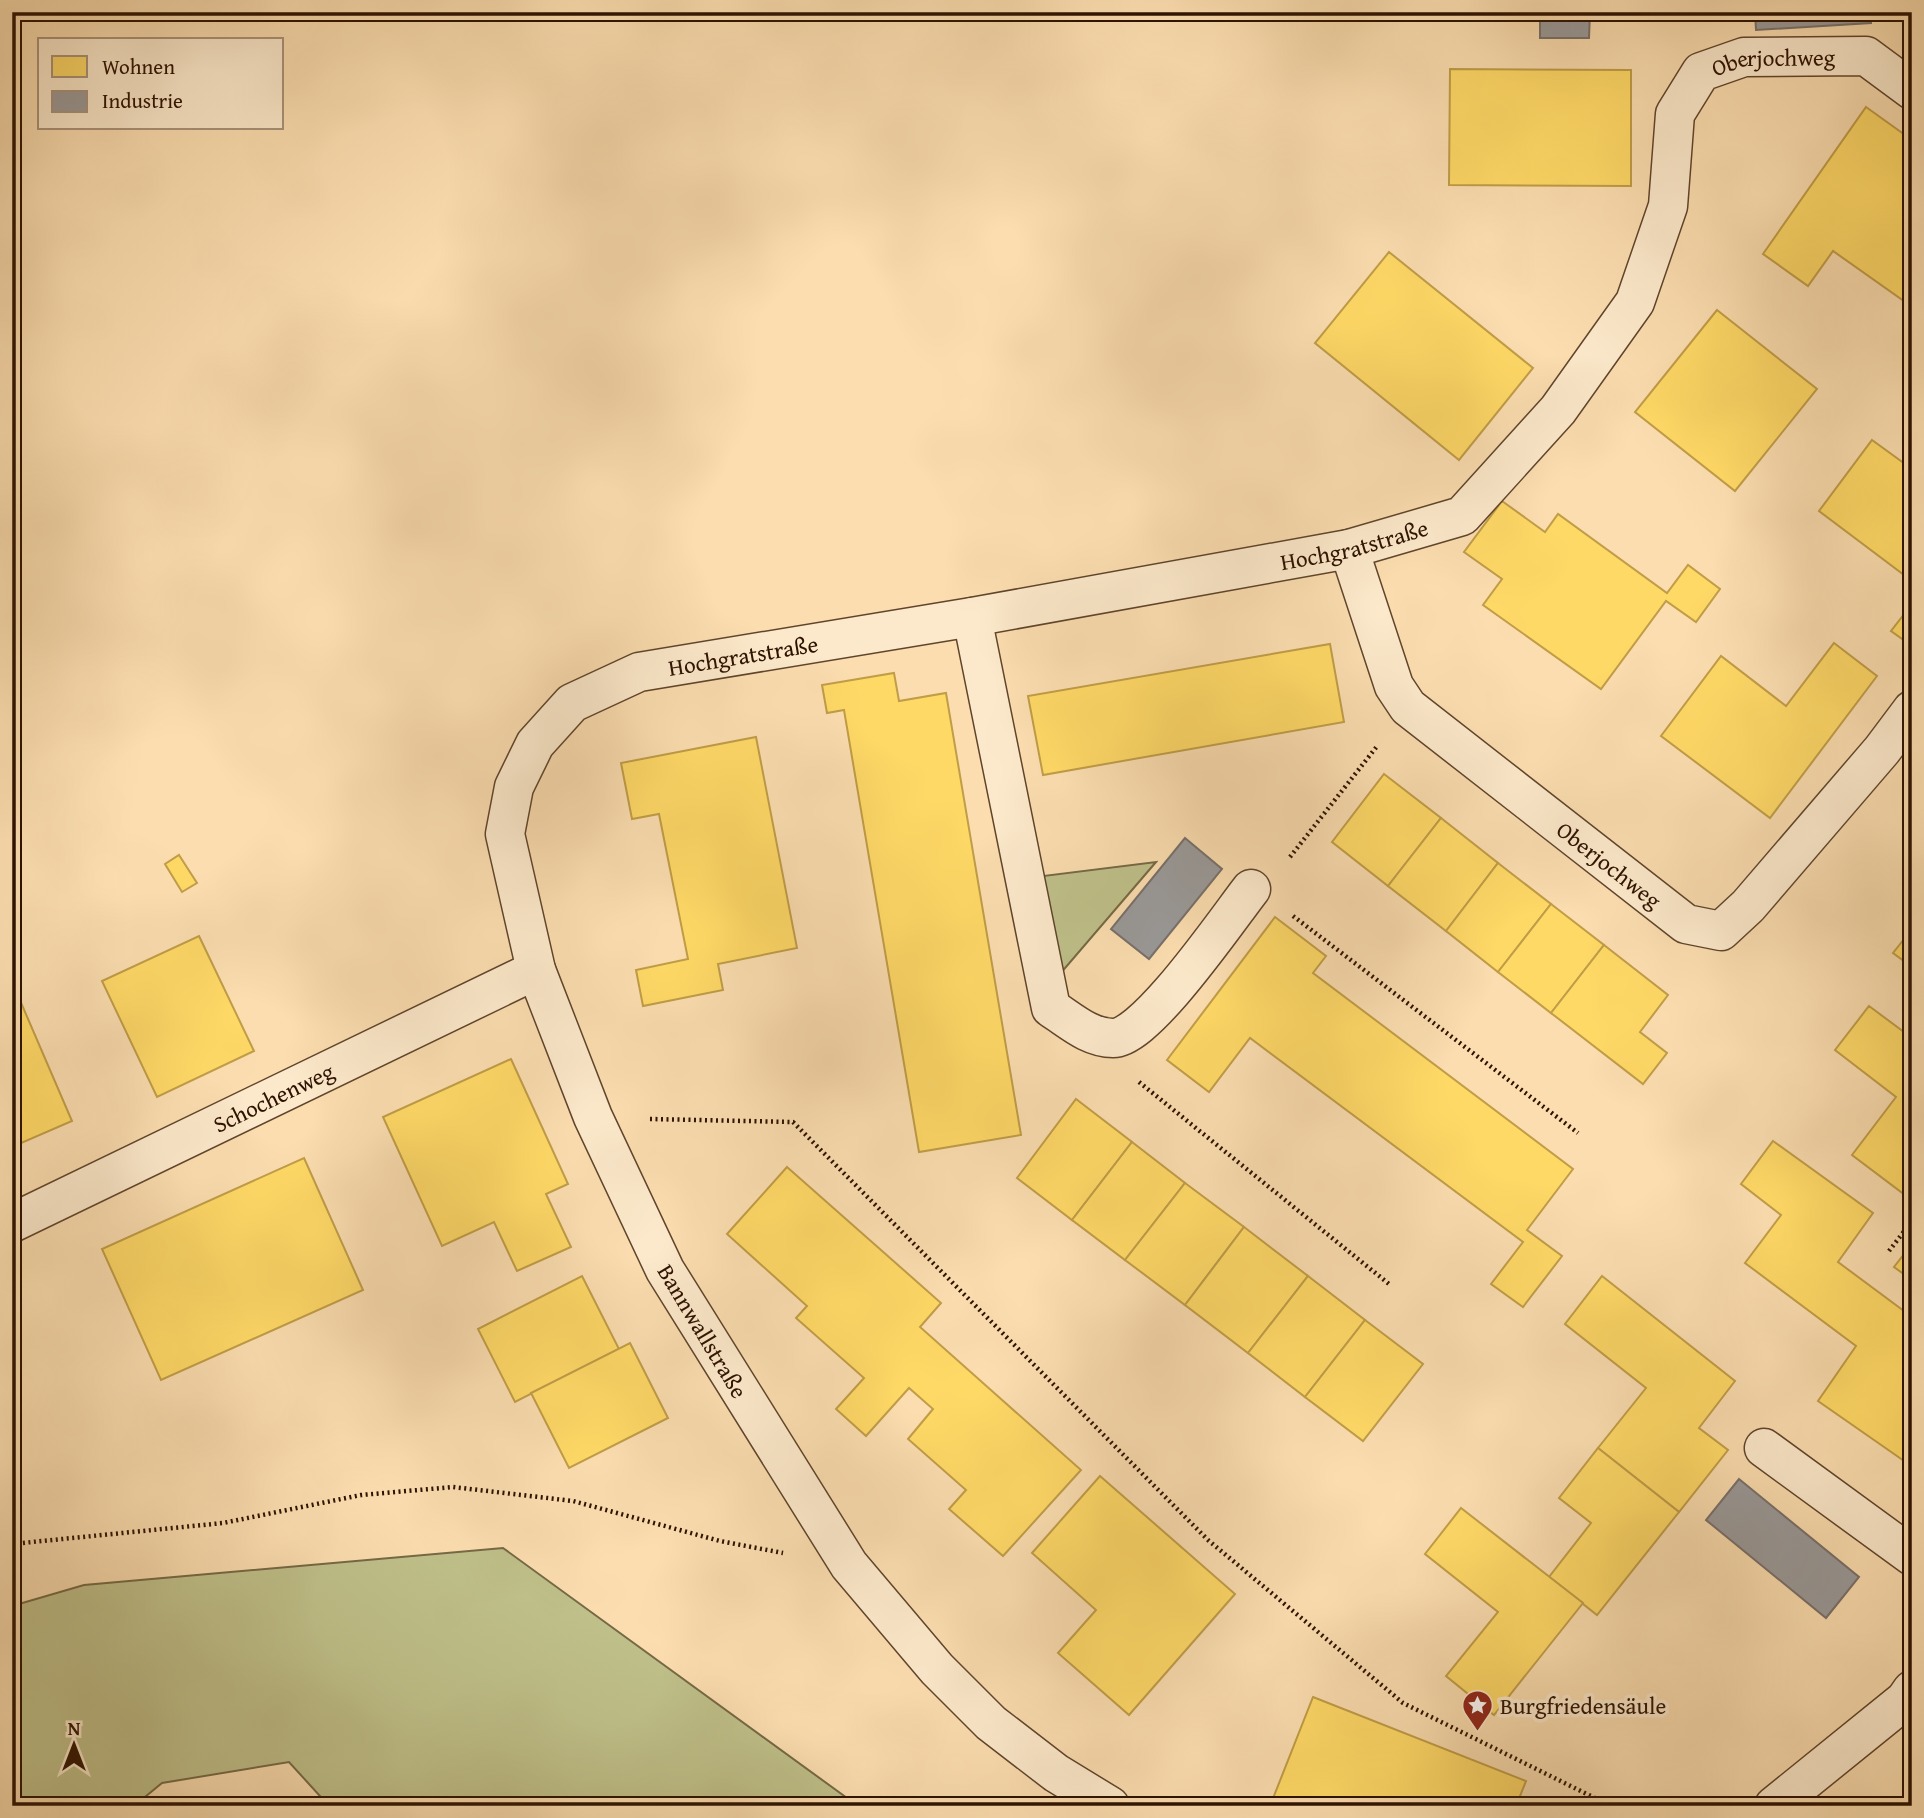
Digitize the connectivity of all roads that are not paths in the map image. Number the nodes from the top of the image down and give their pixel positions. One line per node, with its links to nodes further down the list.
1 (1912, 90): 2 (street, Oberjochweg)
2 (1635, 302): 3 (street, Hochgratstraße)
3 (1349, 549): 4 (street, Hochgratstraße); 5 (street, Oberjochweg)
4 (972, 617): 6 (street, Hochgratstraße); 7 (street)
5 (1912, 710)
6 (535, 744): 8 (street, Bannwallstraße)
7 (1251, 889)
8 (536, 970): 9 (street, Schochenweg); 13 (street, Bannwallstraße)
9 (12, 1223)
10 (1764, 1448): 11 (street)
11 (1912, 1556)
12 (1909, 1699): 14 (street)
13 (1110, 1806)
14 (1774, 1806)

